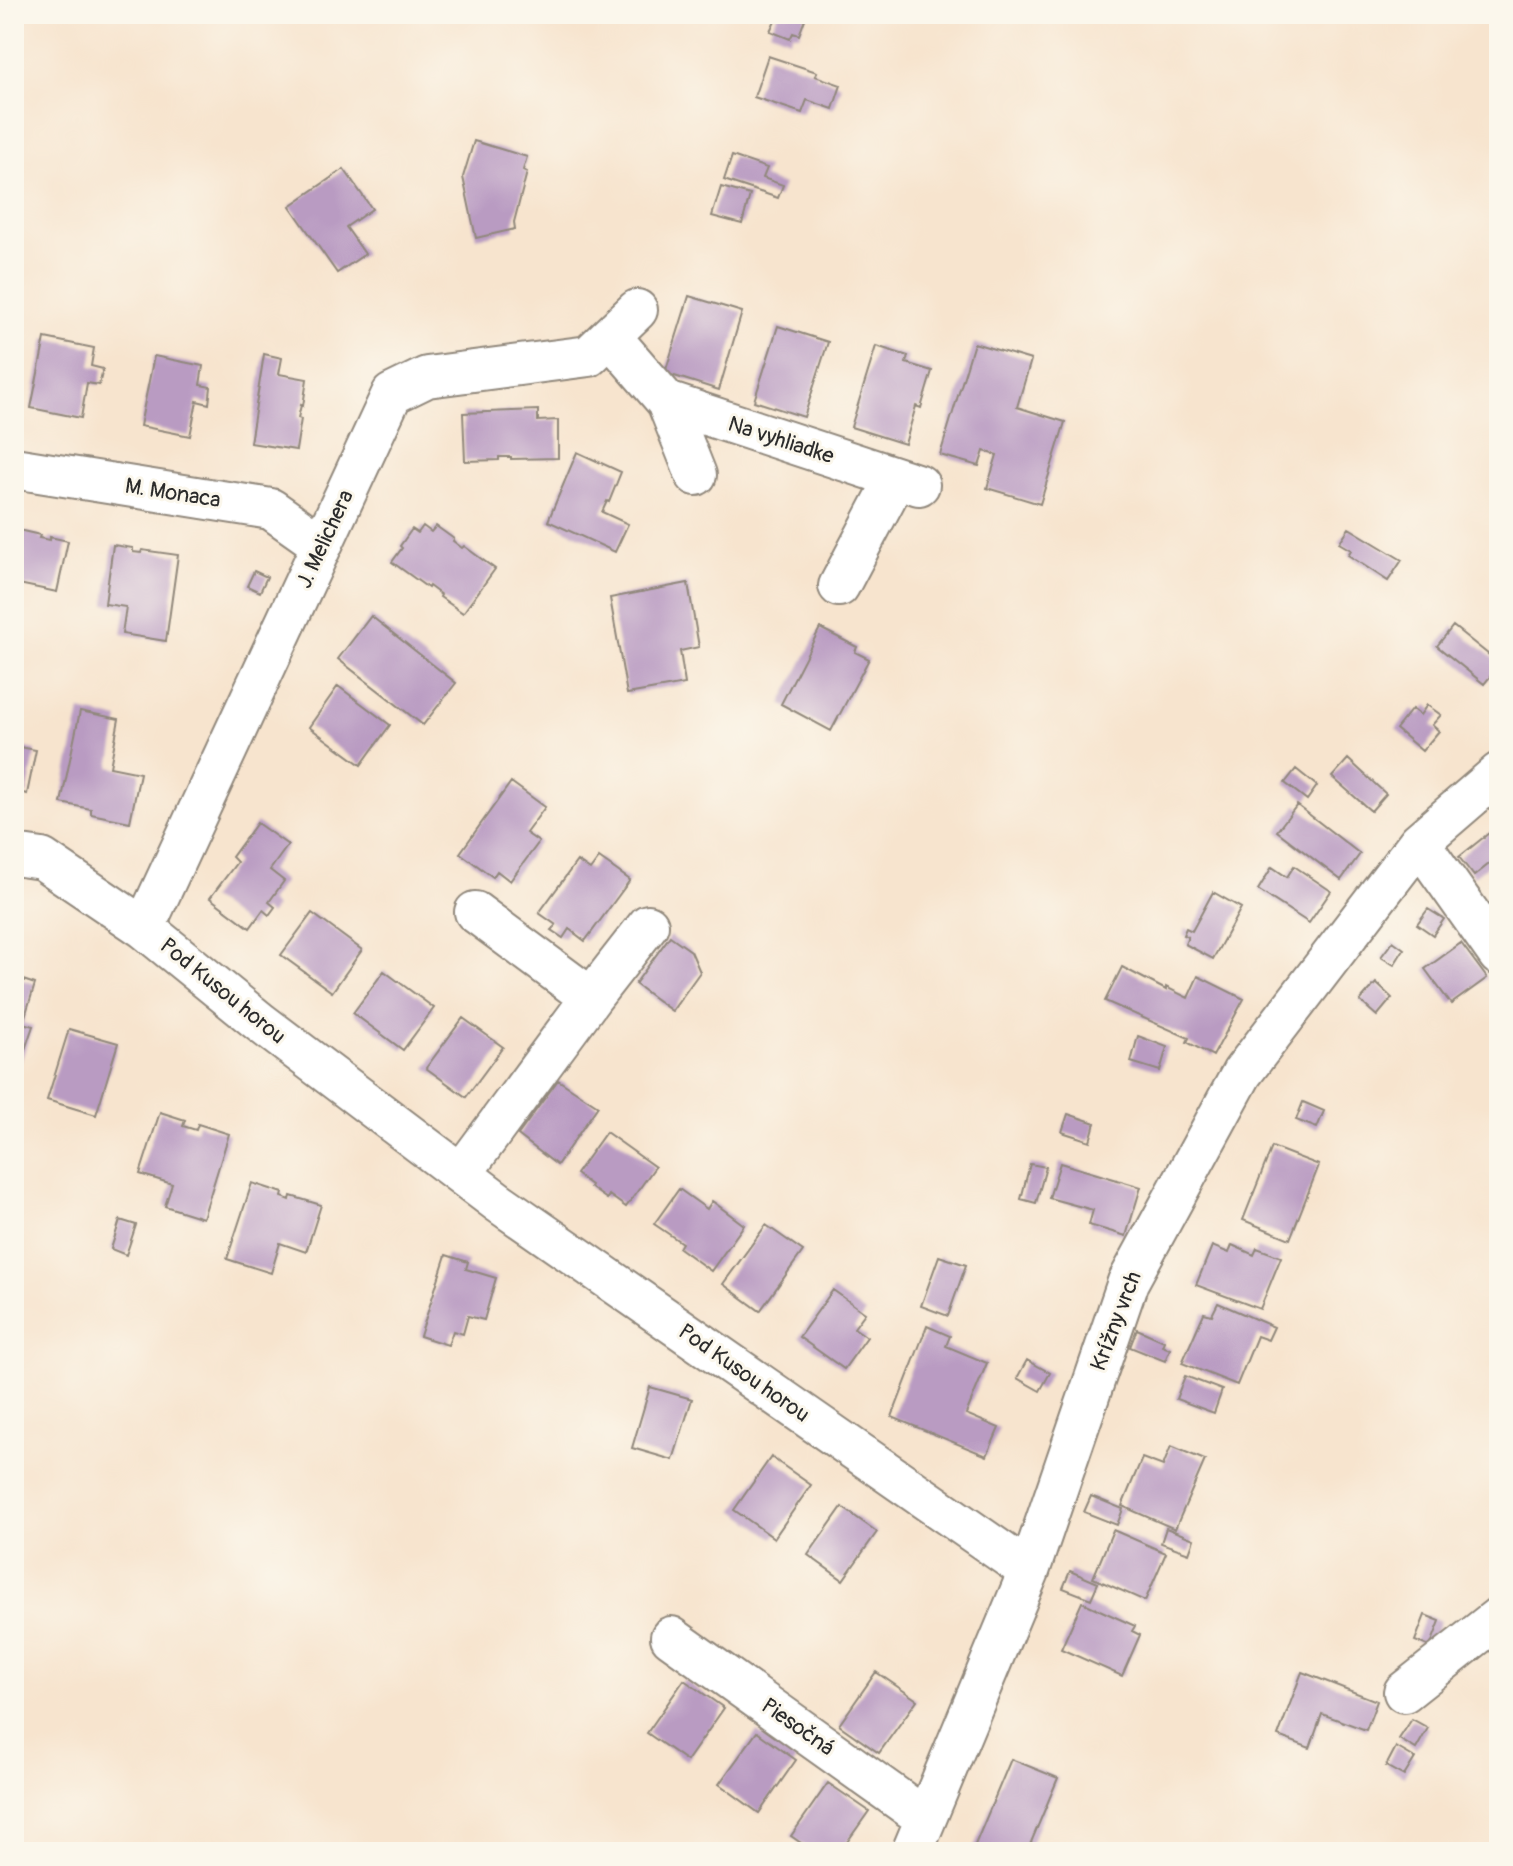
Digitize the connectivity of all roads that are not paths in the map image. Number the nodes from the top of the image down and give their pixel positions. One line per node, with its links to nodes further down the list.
1 (667, 402): 3 (street); 4 (street, J. Melichera); 5 (street, Na vyhliadke)
2 (14, 468): 4 (street, M. Monaca)
3 (696, 475)
4 (322, 545): 11 (street, J. Melichera)
5 (839, 586)
6 (1499, 773): 7 (street, Krížny vrch)
7 (1419, 842): 12 (street); 15 (street, Krížny vrch)
8 (14, 855): 11 (street, Pod Kusou horou)
9 (475, 912): 13 (street)
10 (648, 925): 13 (street)
11 (144, 928): 14 (street, Pod Kusou horou)
12 (1499, 955)
13 (591, 998): 14 (street)
14 (461, 1174): 15 (street, Pod Kusou horou)
15 (1029, 1571): 19 (street, Krížny vrch)
16 (1499, 1617): 18 (street)
17 (671, 1637): 19 (street, Piesočná)
18 (1404, 1692)
19 (918, 1835)

